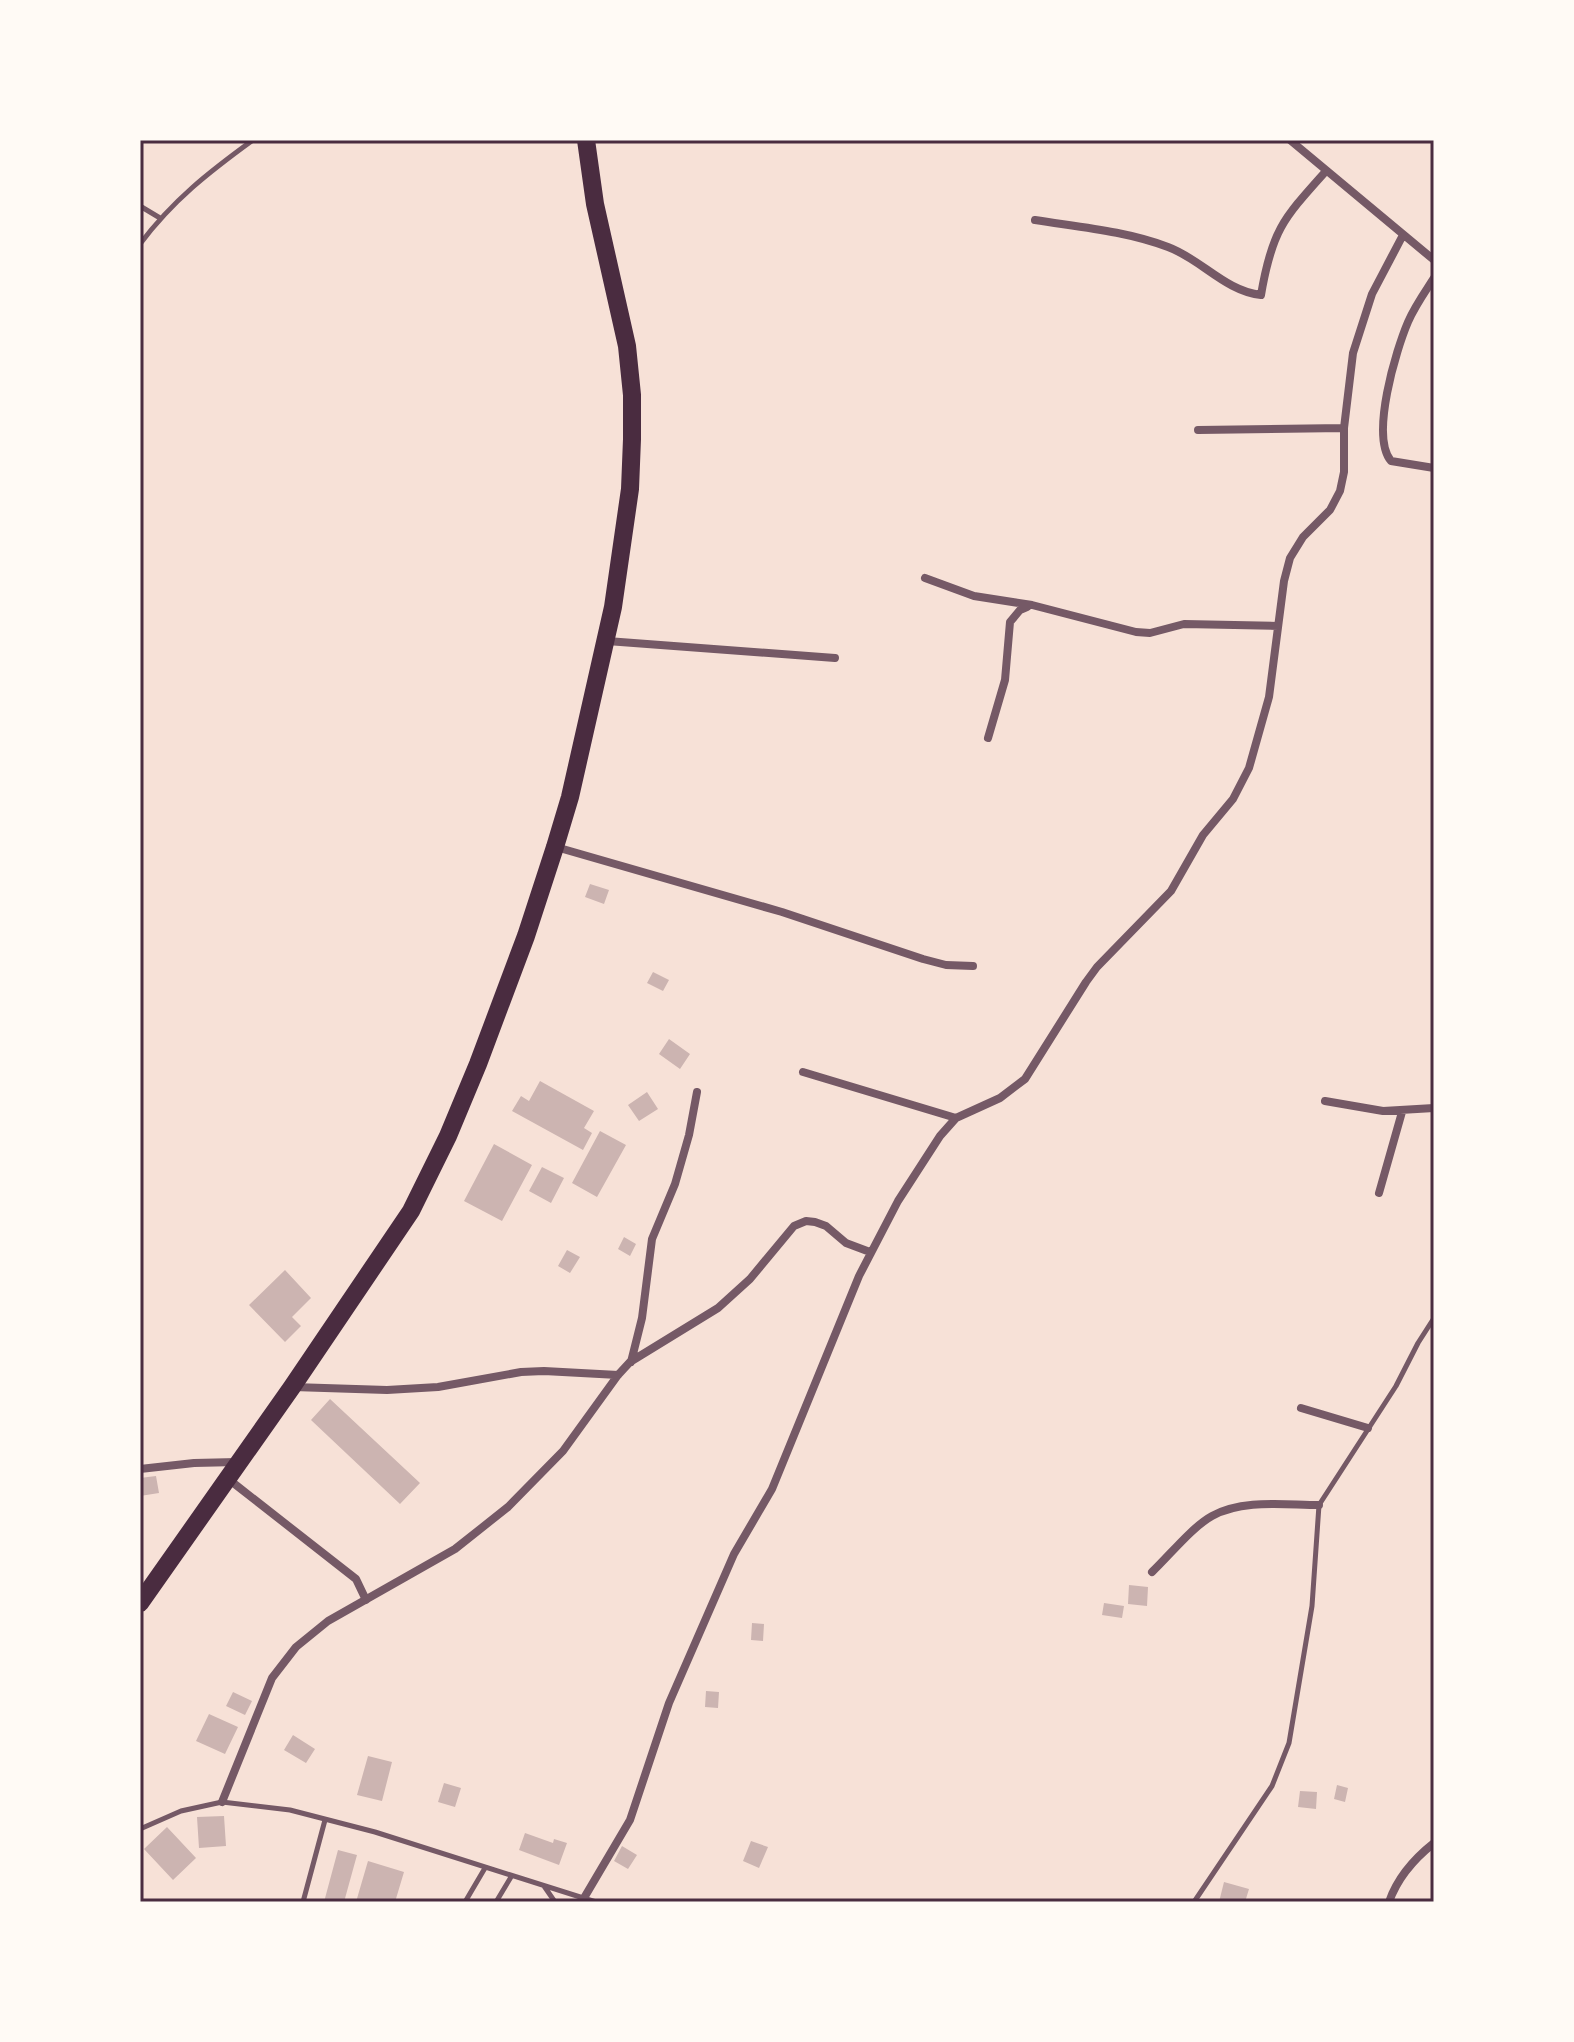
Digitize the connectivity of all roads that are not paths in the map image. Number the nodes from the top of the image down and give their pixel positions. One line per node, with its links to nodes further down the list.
1 (253, 140): 6 (lane)
2 (586, 140): 18 (highway)
3 (1290, 140): 4 (street)
4 (1326, 171): 7 (street); 8 (street)
5 (140, 206): 6 (lane)
6 (160, 218): 9 (lane)
7 (1035, 220)
8 (1403, 235): 10 (street); 12 (street)
9 (140, 244)
10 (1434, 260)
11 (1434, 278): 14 (street)
12 (1344, 428): 13 (street); 17 (street)
13 (1198, 430)
14 (1434, 468)
15 (925, 578): 16 (street)
16 (1032, 605): 17 (street); 20 (street)
17 (1278, 626): 28 (street)
18 (606, 641): 19 (street); 21 (highway)
19 (835, 658)
20 (988, 738)
21 (555, 847): 22 (street); 34 (highway)
22 (973, 966)
23 (803, 1072): 28 (street)
24 (697, 1092): 32 (street)
25 (1325, 1101): 27 (street)
26 (1434, 1108): 27 (street)
27 (1402, 1112): 29 (street)
28 (956, 1118): 30 (street)
29 (1379, 1193)
30 (870, 1252): 32 (street); 51 (street)
31 (1434, 1318): 36 (lane)
32 (630, 1362): 33 (street)
33 (618, 1375): 34 (street); 42 (street)
34 (292, 1387): 37 (highway)
35 (1301, 1408): 36 (street)
36 (1368, 1428): 40 (lane)
37 (238, 1462): 38 (street); 39 (highway)
38 (140, 1469)
39 (227, 1478): 42 (street); 43 (highway)
40 (1319, 1505): 41 (street); 57 (lane)
41 (1152, 1572)
42 (366, 1600): 44 (street)
43 (140, 1603)
44 (222, 1802): 45 (lane); 46 (lane)
45 (325, 1820): 48 (lane); 52 (lane)
46 (140, 1829)
47 (1434, 1843): 58 (street)
48 (485, 1868): 49 (lane); 53 (lane)
49 (511, 1877): 50 (lane); 54 (lane)
50 (543, 1886): 51 (lane); 55 (lane)
51 (584, 1898): 56 (lane)
52 (303, 1902)
53 (465, 1902)
54 (496, 1902)
55 (555, 1902)
56 (596, 1902)
57 (1194, 1902)
58 (1389, 1902)

